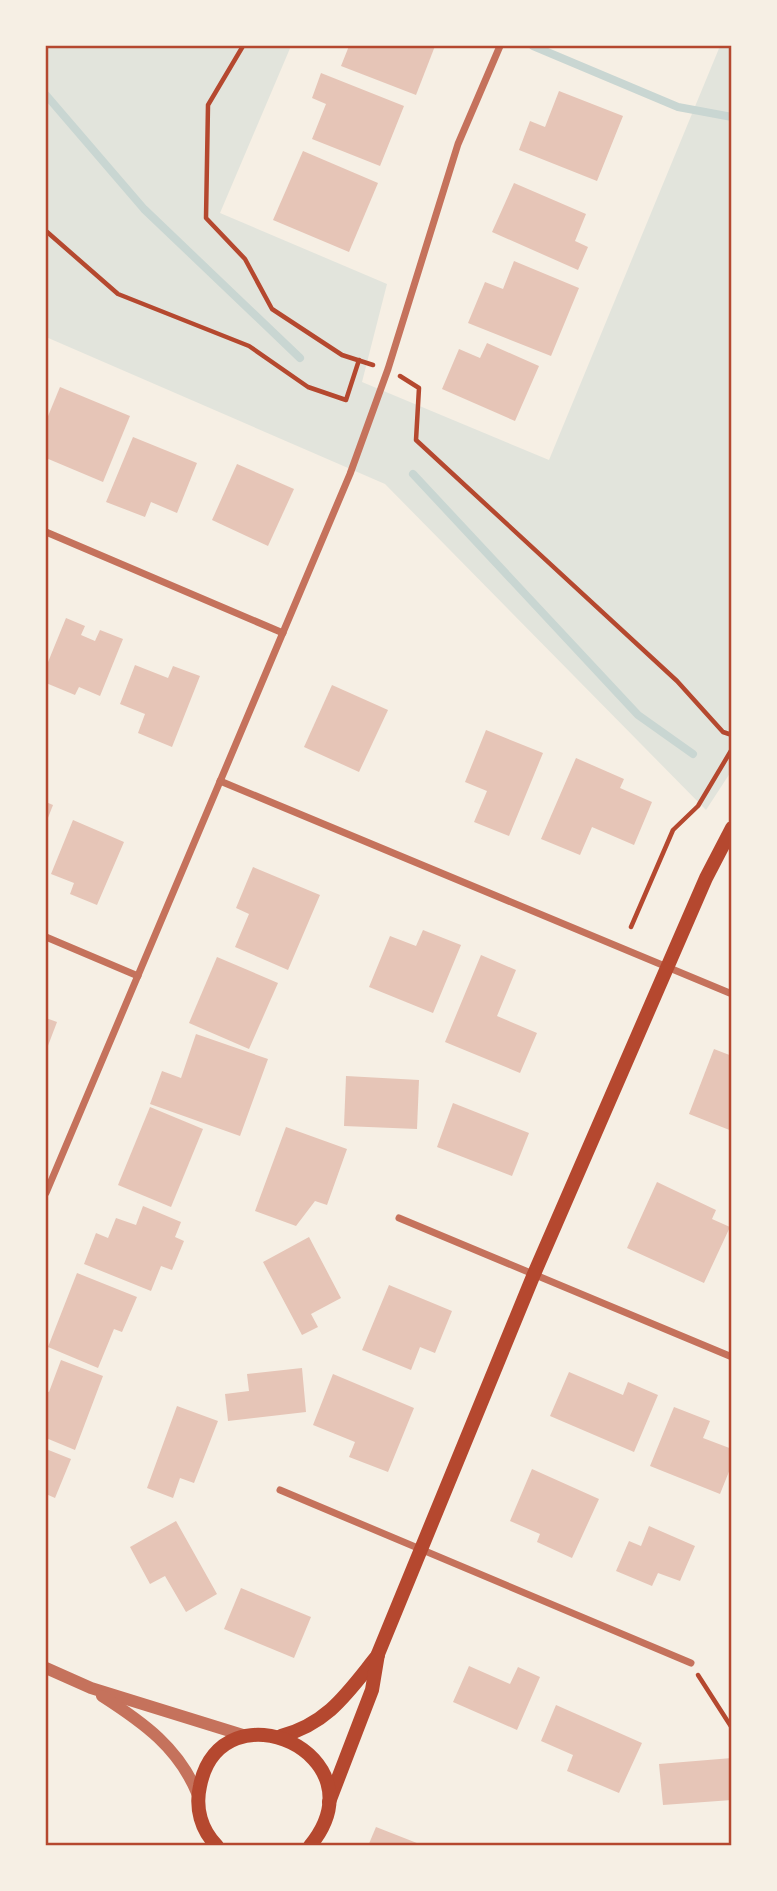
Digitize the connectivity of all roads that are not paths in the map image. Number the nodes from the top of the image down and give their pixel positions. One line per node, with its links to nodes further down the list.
1 (500, 46): 3 (street)
2 (46, 532): 3 (street)
3 (283, 633): 4 (street)
4 (220, 781): 7 (street); 8 (street)
5 (732, 828): 7 (main road)
6 (46, 937): 8 (street)
7 (667, 967): 9 (street); 12 (main road)
8 (138, 975): 10 (street)
9 (732, 993)
10 (46, 1193)
11 (399, 1218): 12 (street)
12 (534, 1274): 13 (street); 15 (main road)
13 (732, 1357)
14 (280, 1490): 15 (street)
15 (422, 1550): 16 (main road); 17 (street)
16 (378, 1654): 20 (main road); 23 (main road)
17 (691, 1663)
18 (46, 1668): 19 (street)
19 (90, 1688): 21 (street); 22 (street)
20 (281, 1736): 21 (main road); 23 (main road)
21 (246, 1737): 22 (main road)
22 (198, 1795): 24 (main road)
23 (329, 1802): 25 (main road)
24 (213, 1844)
25 (310, 1846)

